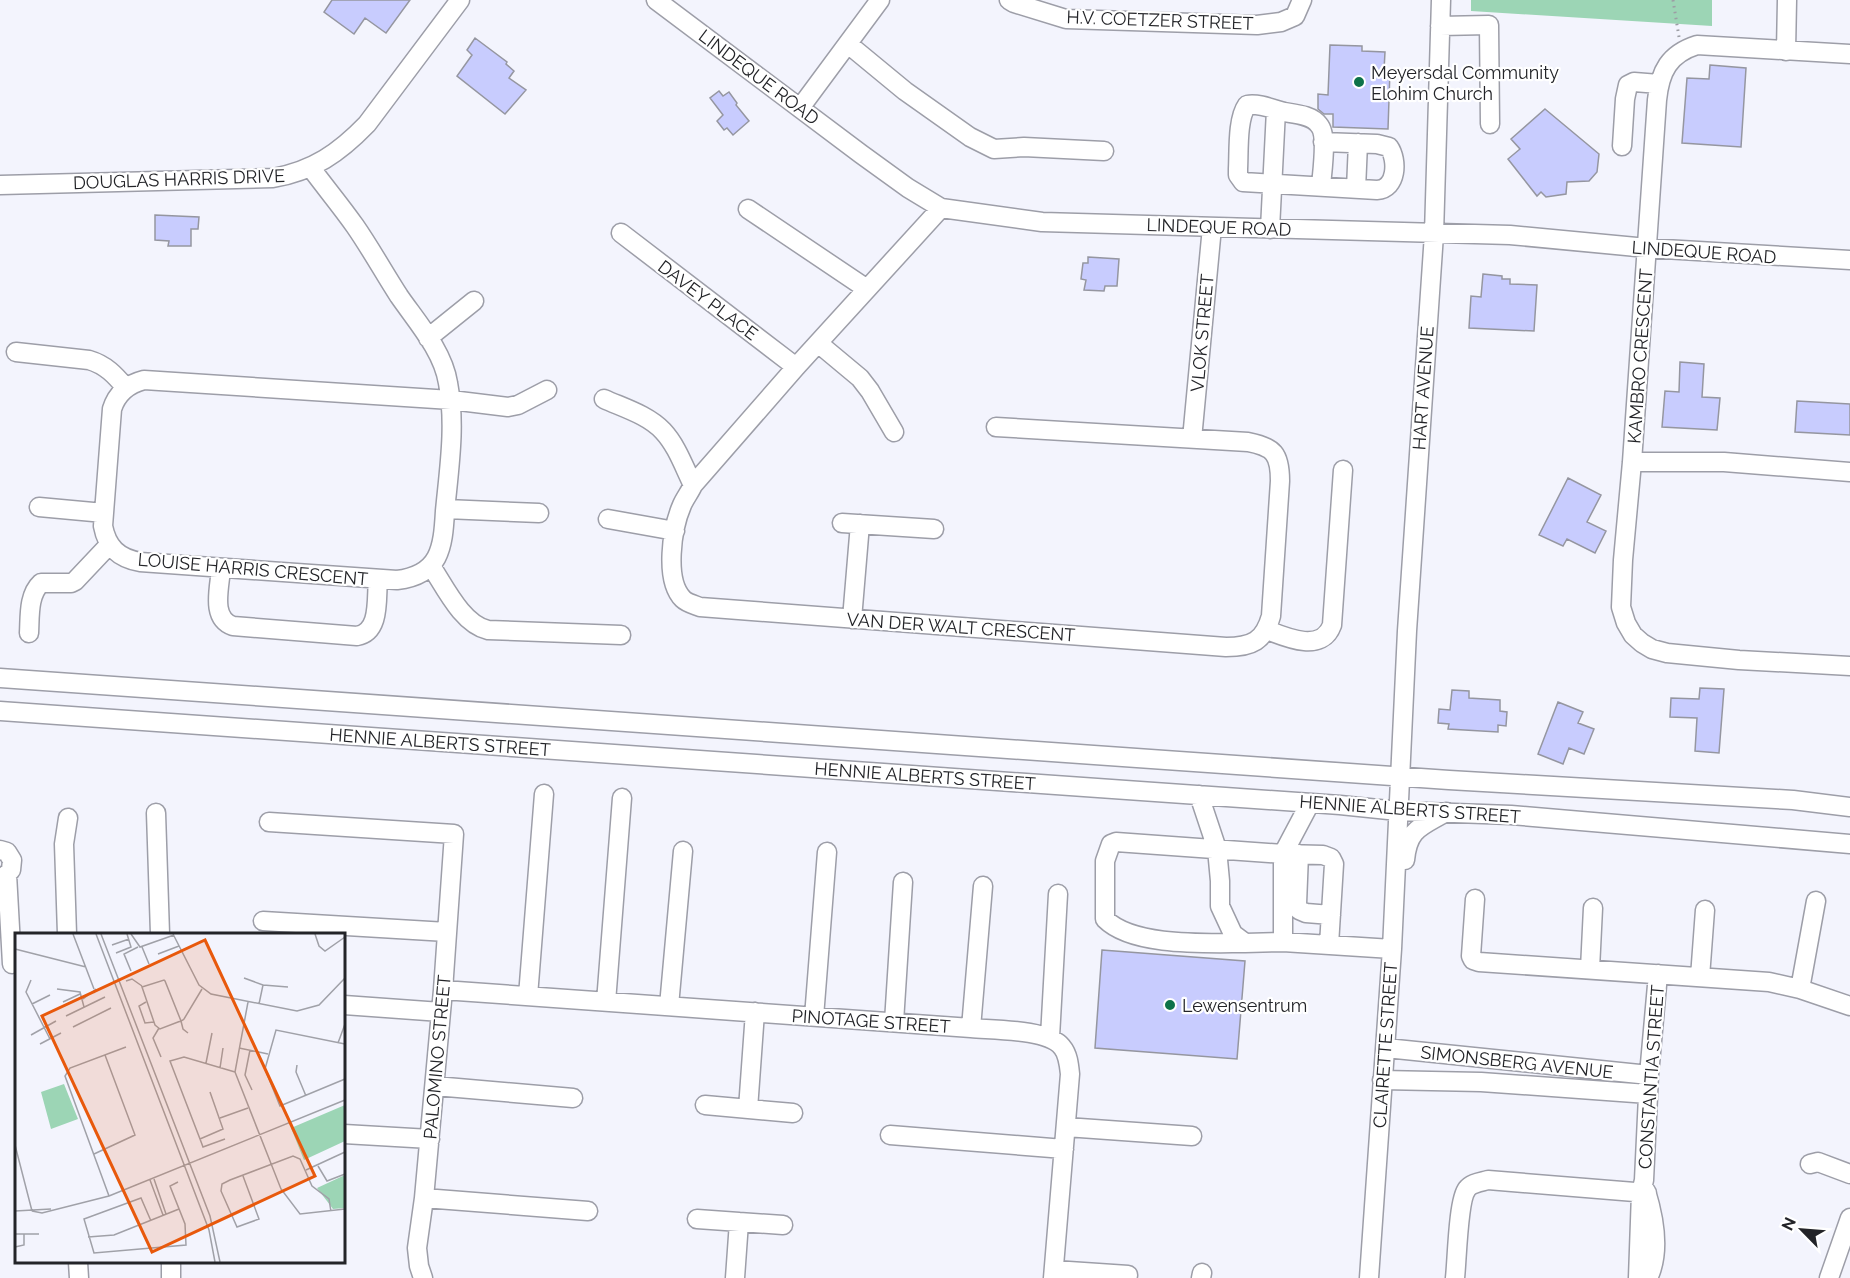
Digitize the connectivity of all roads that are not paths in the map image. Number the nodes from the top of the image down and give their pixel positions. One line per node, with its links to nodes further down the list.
1 (460, 0): 20 (street, DOUGLAS HARRIS DRIVE)
2 (656, 0): 13 (street, LINDEQUE ROAD)
3 (880, 0): 9 (street)
4 (1009, 0): 5 (street, H.V. COETZER STREET)
5 (1302, 0)
6 (1440, 0): 8 (street, HART AVENUE)
7 (1787, 0): 10 (street)
8 (1440, 26): 15 (street); 30 (street, HART AVENUE)
9 (848, 44): 13 (street); 19 (street)
10 (1786, 51): 11 (street); 12 (street, KAMBRO CRESCENT)
11 (1850, 54)
12 (1659, 84): 18 (street); 31 (street, KAMBRO CRESCENT)
13 (800, 108): 25 (street, LINDEQUE ROAD)
14 (1276, 110): 16 (street); 21 (street); 21 (street)
15 (1490, 124)
16 (1323, 142): 17 (street); 23 (street)
17 (1359, 143): 24 (street); 24 (street)
18 (1622, 146)
19 (1104, 151)
20 (311, 168): 22 (street, DOUGLAS HARRIS DRIVE); 35 (street)
21 (1273, 184): 23 (street); 28 (street)
22 (0, 185)
23 (1321, 186): 24 (street)
24 (1356, 189)
25 (941, 208): 27 (street, LINDEQUE ROAD); 33 (street, VAN DER WALT CRESCENT)
26 (748, 209): 33 (street)
27 (1212, 227): 28 (street, LINDEQUE ROAD); 45 (street, VLOK STREET)
28 (1270, 229): 30 (street, LINDEQUE ROAD)
29 (621, 233): 38 (street, DAVEY PLACE)
30 (1434, 234): 31 (street, LINDEQUE ROAD); 68 (street, HART AVENUE)
31 (1647, 248): 32 (street, LINDEQUE ROAD); 46 (street, KAMBRO CRESCENT)
32 (1850, 260)
33 (867, 289): 36 (street, VAN DER WALT CRESCENT)
34 (474, 301): 35 (street)
35 (428, 338): 42 (street)
36 (818, 343): 38 (street, VAN DER WALT CRESCENT); 44 (street)
37 (16, 352): 39 (street)
38 (796, 367): 49 (street, VAN DER WALT CRESCENT)
39 (126, 388): 42 (street); 52 (street)
40 (547, 390): 42 (street)
41 (604, 399): 49 (street)
42 (451, 400): 51 (street)
43 (996, 427): 45 (street)
44 (894, 432)
45 (1192, 439): 62 (street)
46 (1632, 462): 48 (street); 65 (street, KAMBRO CRESCENT)
47 (1342, 470): 62 (street)
48 (1850, 472)
49 (693, 485): 56 (street, VAN DER WALT CRESCENT)
50 (39, 507): 52 (street)
51 (446, 509): 53 (street); 58 (street)
52 (104, 513): 57 (street)
53 (539, 513)
54 (608, 519): 56 (street)
55 (934, 529): 61 (street)
56 (675, 531): 61 (street, VAN DER WALT CRESCENT)
57 (109, 545): 59 (street, LOUISE HARRIS CRESCENT); 63 (street)
58 (431, 566): 60 (street, LOUISE HARRIS CRESCENT); 64 (street)
59 (221, 568): 60 (street, LOUISE HARRIS CRESCENT); 60 (street)
60 (378, 579)
61 (852, 619): 62 (street, VAN DER WALT CRESCENT)
62 (1267, 630)
63 (28, 633)
64 (621, 635)
65 (1850, 666)
66 (0, 678): 68 (street, HENNIE ALBERTS STREET)
67 (0, 711): 70 (street, HENNIE ALBERTS STREET)
68 (1400, 776): 73 (street, HENNIE ALBERTS STREET); 74 (street, HART AVENUE)
69 (544, 794): 108 (street)
70 (1199, 795): 72 (street, HENNIE ALBERTS STREET); 80 (street)
71 (622, 798): 109 (street)
72 (1310, 803): 74 (street, HENNIE ALBERTS STREET); 84 (street)
73 (1850, 807)
74 (1398, 811): 75 (street, HENNIE ALBERTS STREET); 101 (street, CLAIRETTE STREET)
75 (1448, 812): 79 (street, HENNIE ALBERTS STREET); 101 (street)
76 (156, 813): 97 (street)
77 (68, 818): 96 (street)
78 (269, 822): 95 (street, PALOMINO STREET)
79 (1850, 844)
80 (1217, 849): 84 (street); 99 (street); 99 (street)
81 (0, 850): 85 (street)
82 (683, 851): 111 (street)
83 (827, 852): 115 (street)
84 (1291, 854): 93 (street); 93 (street); 98 (street)
85 (4, 875): 102 (street)
86 (903, 882): 116 (street)
87 (983, 886): 117 (street)
88 (1058, 894): 118 (street)
89 (1475, 899): 103 (street)
90 (1816, 901): 106 (street)
91 (1593, 908): 103 (street)
92 (1705, 910): 105 (street)
93 (1331, 915): 100 (street)
94 (262, 921): 95 (street)
95 (447, 932): 107 (street, PALOMINO STREET)
96 (67, 933)
97 (160, 933)
98 (1283, 942): 99 (street); 100 (street)
99 (1245, 943)
100 (1329, 945): 101 (street)
101 (1392, 950): 119 (street, CLAIRETTE STREET)
102 (10, 964)
103 (1590, 969): 104 (street)
104 (1658, 974): 105 (street); 120 (street, CONSTANTIA STREET)
105 (1700, 977): 106 (street)
106 (1800, 989): 112 (street)
107 (443, 990): 108 (street, PINOTAGE STREET); 113 (street, PALOMINO STREET)
108 (528, 996): 109 (street, PINOTAGE STREET)
109 (606, 1002): 111 (street, PINOTAGE STREET)
110 (345, 1005): 113 (street)
111 (669, 1006): 114 (street, PINOTAGE STREET)
112 (1850, 1006)
113 (441, 1012): 122 (street, PALOMINO STREET)
114 (755, 1012): 115 (street, PINOTAGE STREET); 126 (street)
115 (814, 1017): 116 (street, PINOTAGE STREET)
116 (894, 1022): 117 (street, PINOTAGE STREET)
117 (971, 1028): 118 (street, PINOTAGE STREET)
118 (1050, 1037): 128 (street)
119 (1386, 1048): 120 (street, SIMONSBERG AVENUE); 121 (street, CLAIRETTE STREET)
120 (1649, 1075): 123 (street, CONSTANTIA STREET)
121 (1382, 1080): 123 (street, SIMONSBERG AVENUE); 149 (street, CLAIRETTE STREET)
122 (435, 1086): 124 (street); 132 (street, PALOMINO STREET)
123 (1648, 1094): 136 (street, CONSTANTIA STREET)
124 (573, 1098)
125 (705, 1105): 126 (street)
126 (748, 1109): 127 (street)
127 (793, 1113)
128 (1066, 1127): 131 (street); 133 (street)
129 (345, 1134): 132 (street)
130 (890, 1135): 133 (street)
131 (1192, 1136)
132 (430, 1139): 137 (street, PALOMINO STREET)
133 (1064, 1149): 144 (street)
134 (1810, 1164): 135 (street)
135 (1850, 1174)
136 (1644, 1188): 150 (street); 151 (street, CONSTANTIA STREET); 152 (street, CONSTANTIA STREET)
137 (424, 1198): 138 (street); 147 (street, PALOMINO STREET)
138 (588, 1211)
139 (1850, 1218): 153 (street)
140 (697, 1219): 141 (street)
141 (739, 1222): 142 (street); 148 (street)
142 (783, 1226)
143 (78, 1263): 146 (street)
144 (1054, 1274): 145 (street)
145 (1128, 1275)
146 (79, 1278)
147 (423, 1278)
148 (735, 1278)
149 (1369, 1278)
150 (1455, 1278)
151 (1638, 1278)
152 (1648, 1278)
153 (1829, 1278)

